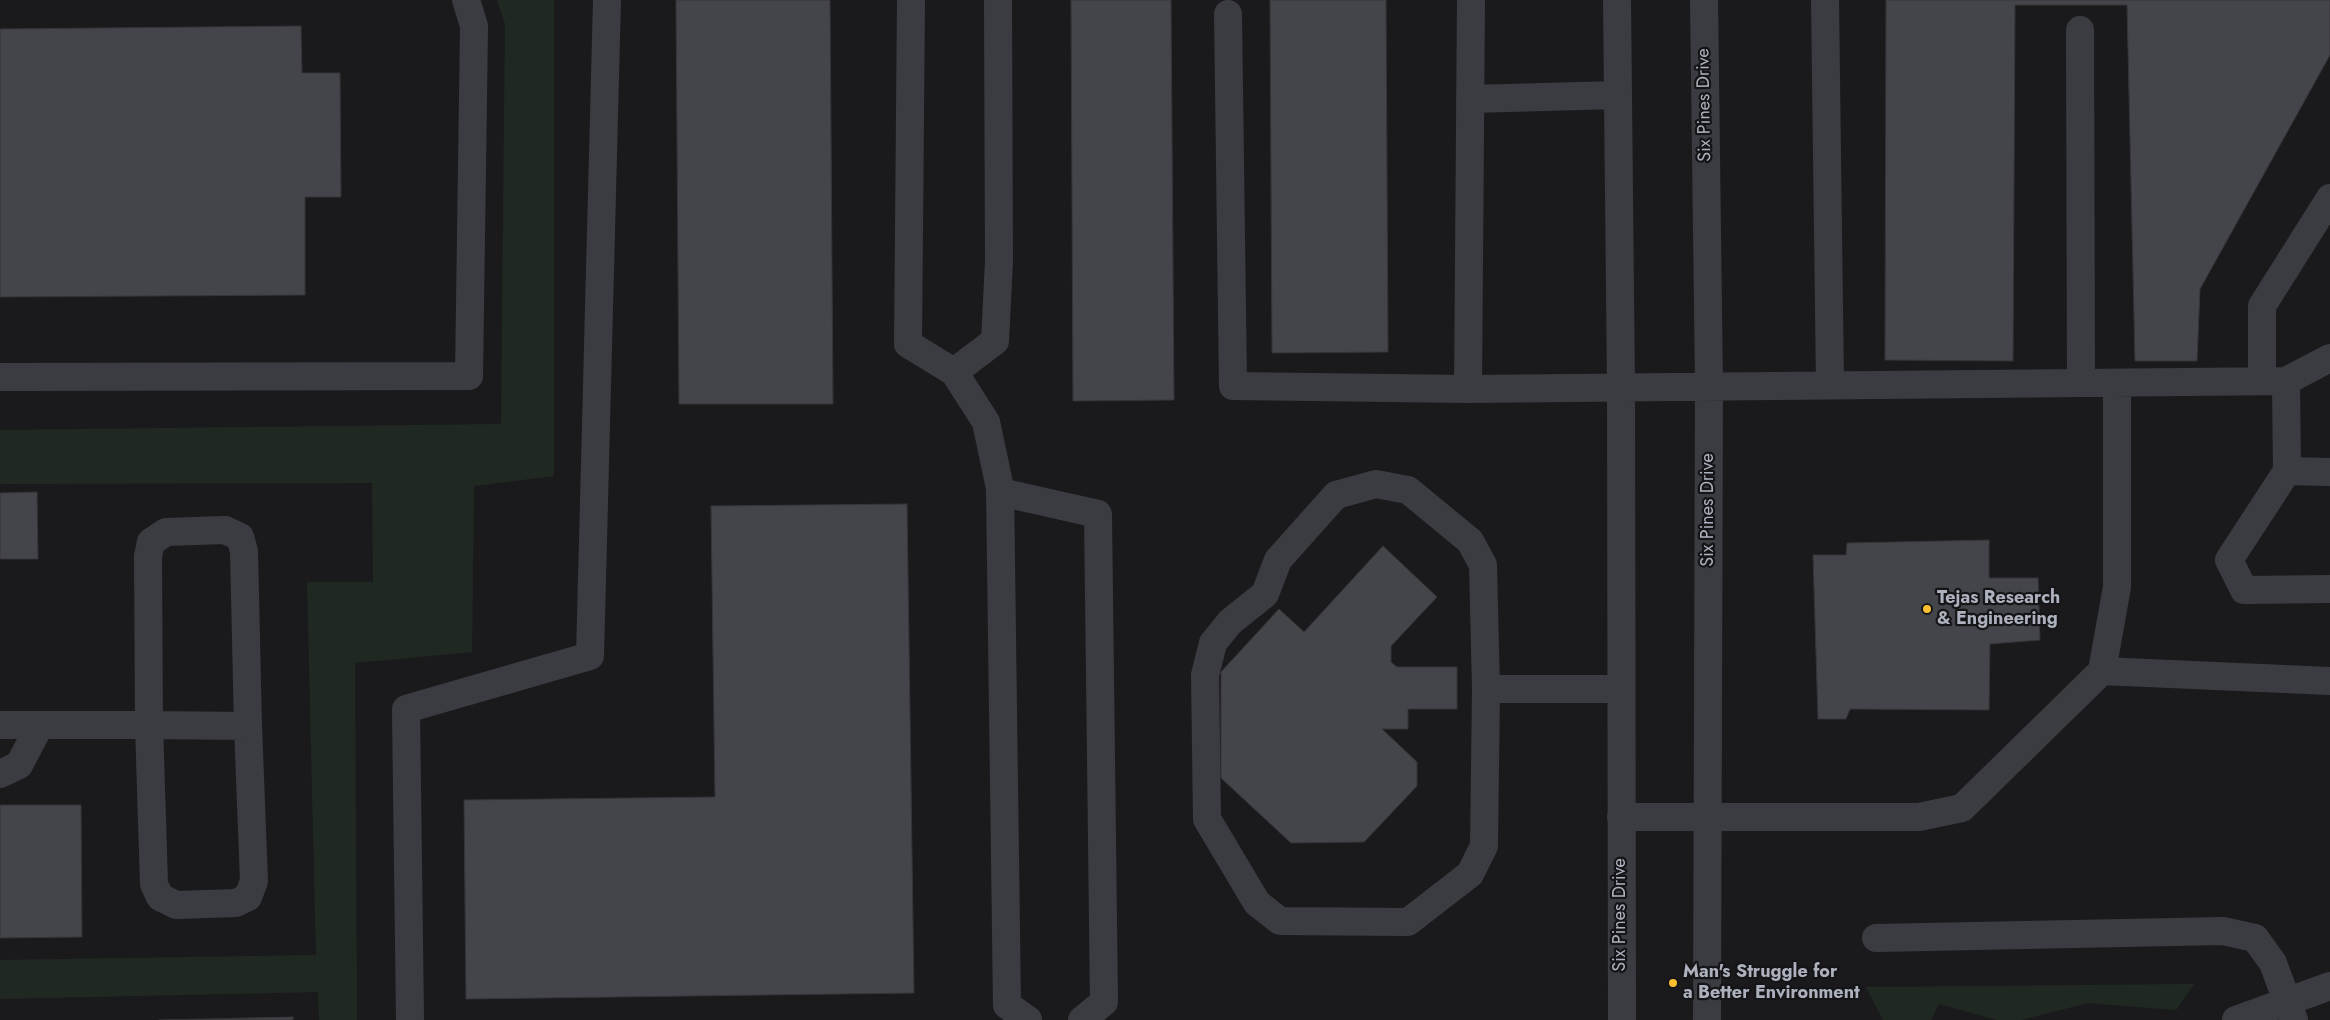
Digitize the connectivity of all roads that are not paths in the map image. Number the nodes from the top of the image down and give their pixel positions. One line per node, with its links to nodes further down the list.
1 (466, 0): 16 (street)
2 (607, 0): 42 (street)
3 (911, 0): 15 (street)
4 (998, 0): 15 (street)
5 (1471, 0): 12 (street)
6 (1617, 0): 11 (street, Six Pines Drive)
7 (1704, 0): 20 (street, Six Pines Drive)
8 (1825, 0): 21 (street)
9 (1228, 14): 23 (street)
10 (2080, 30): 18 (street)
11 (1617, 95): 12 (street); 22 (street, Six Pines Drive)
12 (1470, 99): 23 (street)
13 (2330, 198): 17 (street)
14 (2330, 358): 17 (street)
15 (954, 372): 26 (street)
16 (0, 377)
17 (2274, 381): 19 (street); 24 (street)
18 (2081, 383): 19 (street); 21 (street)
19 (2117, 383): 28 (street)
20 (1709, 385): 21 (street); 22 (street); 38 (street, Six Pines Drive)
21 (1830, 385)
22 (1621, 387): 23 (street); 31 (street, Six Pines Drive)
23 (1468, 389)
24 (2287, 471): 25 (street); 27 (street)
25 (2330, 472)
26 (1000, 492): 43 (street); 44 (street)
27 (2330, 589)
28 (2102, 671): 29 (street); 38 (street)
29 (2330, 681)
30 (1486, 689): 30 (street); 31 (street)
31 (1621, 689): 37 (street, Six Pines Drive)
32 (0, 725): 33 (street)
33 (40, 726): 34 (street); 36 (street)
34 (149, 726): 35 (street); 35 (street); 35 (street)
35 (248, 726)
36 (0, 774)
37 (1621, 817): 38 (street); 45 (street, Six Pines Drive)
38 (1708, 818): 46 (street, Six Pines Drive)
39 (1876, 938): 41 (street)
40 (2330, 986): 41 (street)
41 (2291, 1010): 47 (street)
42 (410, 1020)
43 (1028, 1020)
44 (1082, 1020)
45 (1622, 1020)
46 (1707, 1020)
47 (2236, 1020)

